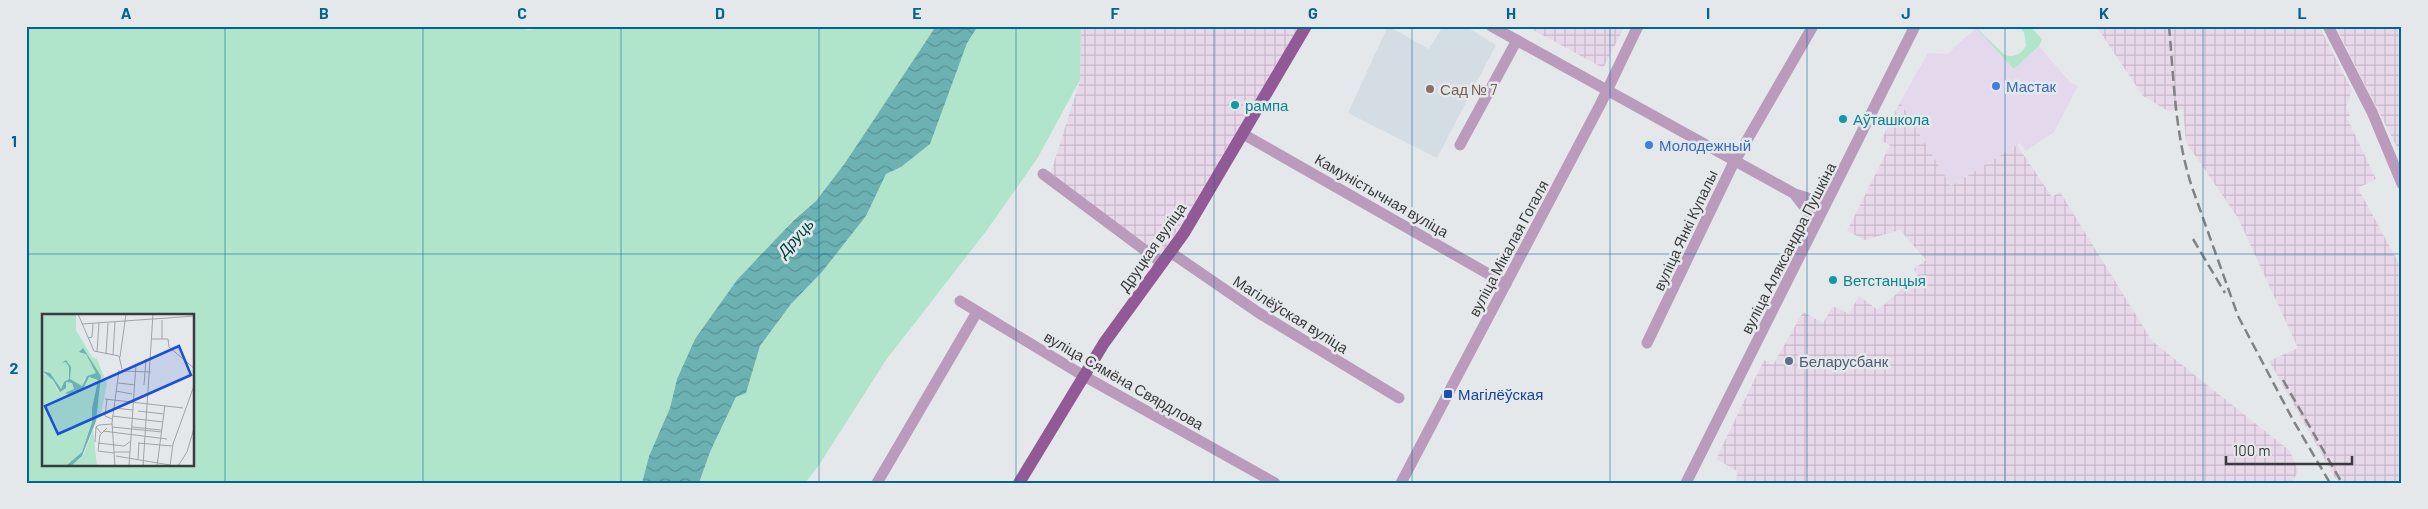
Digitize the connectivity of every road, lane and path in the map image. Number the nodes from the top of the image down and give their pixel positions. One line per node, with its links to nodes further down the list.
1 (1306, 26): 9 (main road, Друцкая вуліца)
2 (1491, 26): 7 (street)
3 (1638, 26): 8 (street, вуліца Мікалая Гогаля)
4 (1813, 26): 11 (street, вуліца Янкі Купалы)
5 (1915, 26): 14 (street, вуліца Аляксандра Пушкіна)
6 (2328, 26): 13 (street)
7 (1516, 40): 8 (street); 10 (street)
8 (1607, 91): 11 (street); 19 (street, вуліца Мікалая Гогаля)
9 (1243, 134): 17 (main road, Друцкая вуліца); 19 (street, Камуністычная вуліца)
10 (1460, 145)
11 (1735, 162): 15 (street); 22 (street, вуліца Янкі Купалы)
12 (1043, 174): 18 (street)
13 (2402, 184)
14 (1835, 188): 15 (street); 16 (street, вуліца Аляксандра Пушкіна)
15 (1795, 194): 16 (street)
16 (1813, 228): 29 (street, вуліца Аляксандра Пушкіна)
17 (1170, 252): 18 (main road, Друцкая вуліца); 24 (street, Магілёўская вуліца)
18 (1162, 263): 23 (main road, Друцкая вуліца)
19 (1506, 284): 28 (street, вуліца Мікалая Гогаля)
20 (960, 301): 21 (street, вуліца Сямёна Свярдлова)
21 (977, 312): 23 (street, вуліца Сямёна Свярдлова); 25 (street)
22 (1647, 344)
23 (1084, 376): 26 (main road, Друцкая вуліца); 27 (street, вуліца Сямёна Свярдлова)
24 (1398, 398)
25 (877, 483)
26 (1019, 483)
27 (1275, 483)
28 (1401, 483)
29 (1686, 483)

